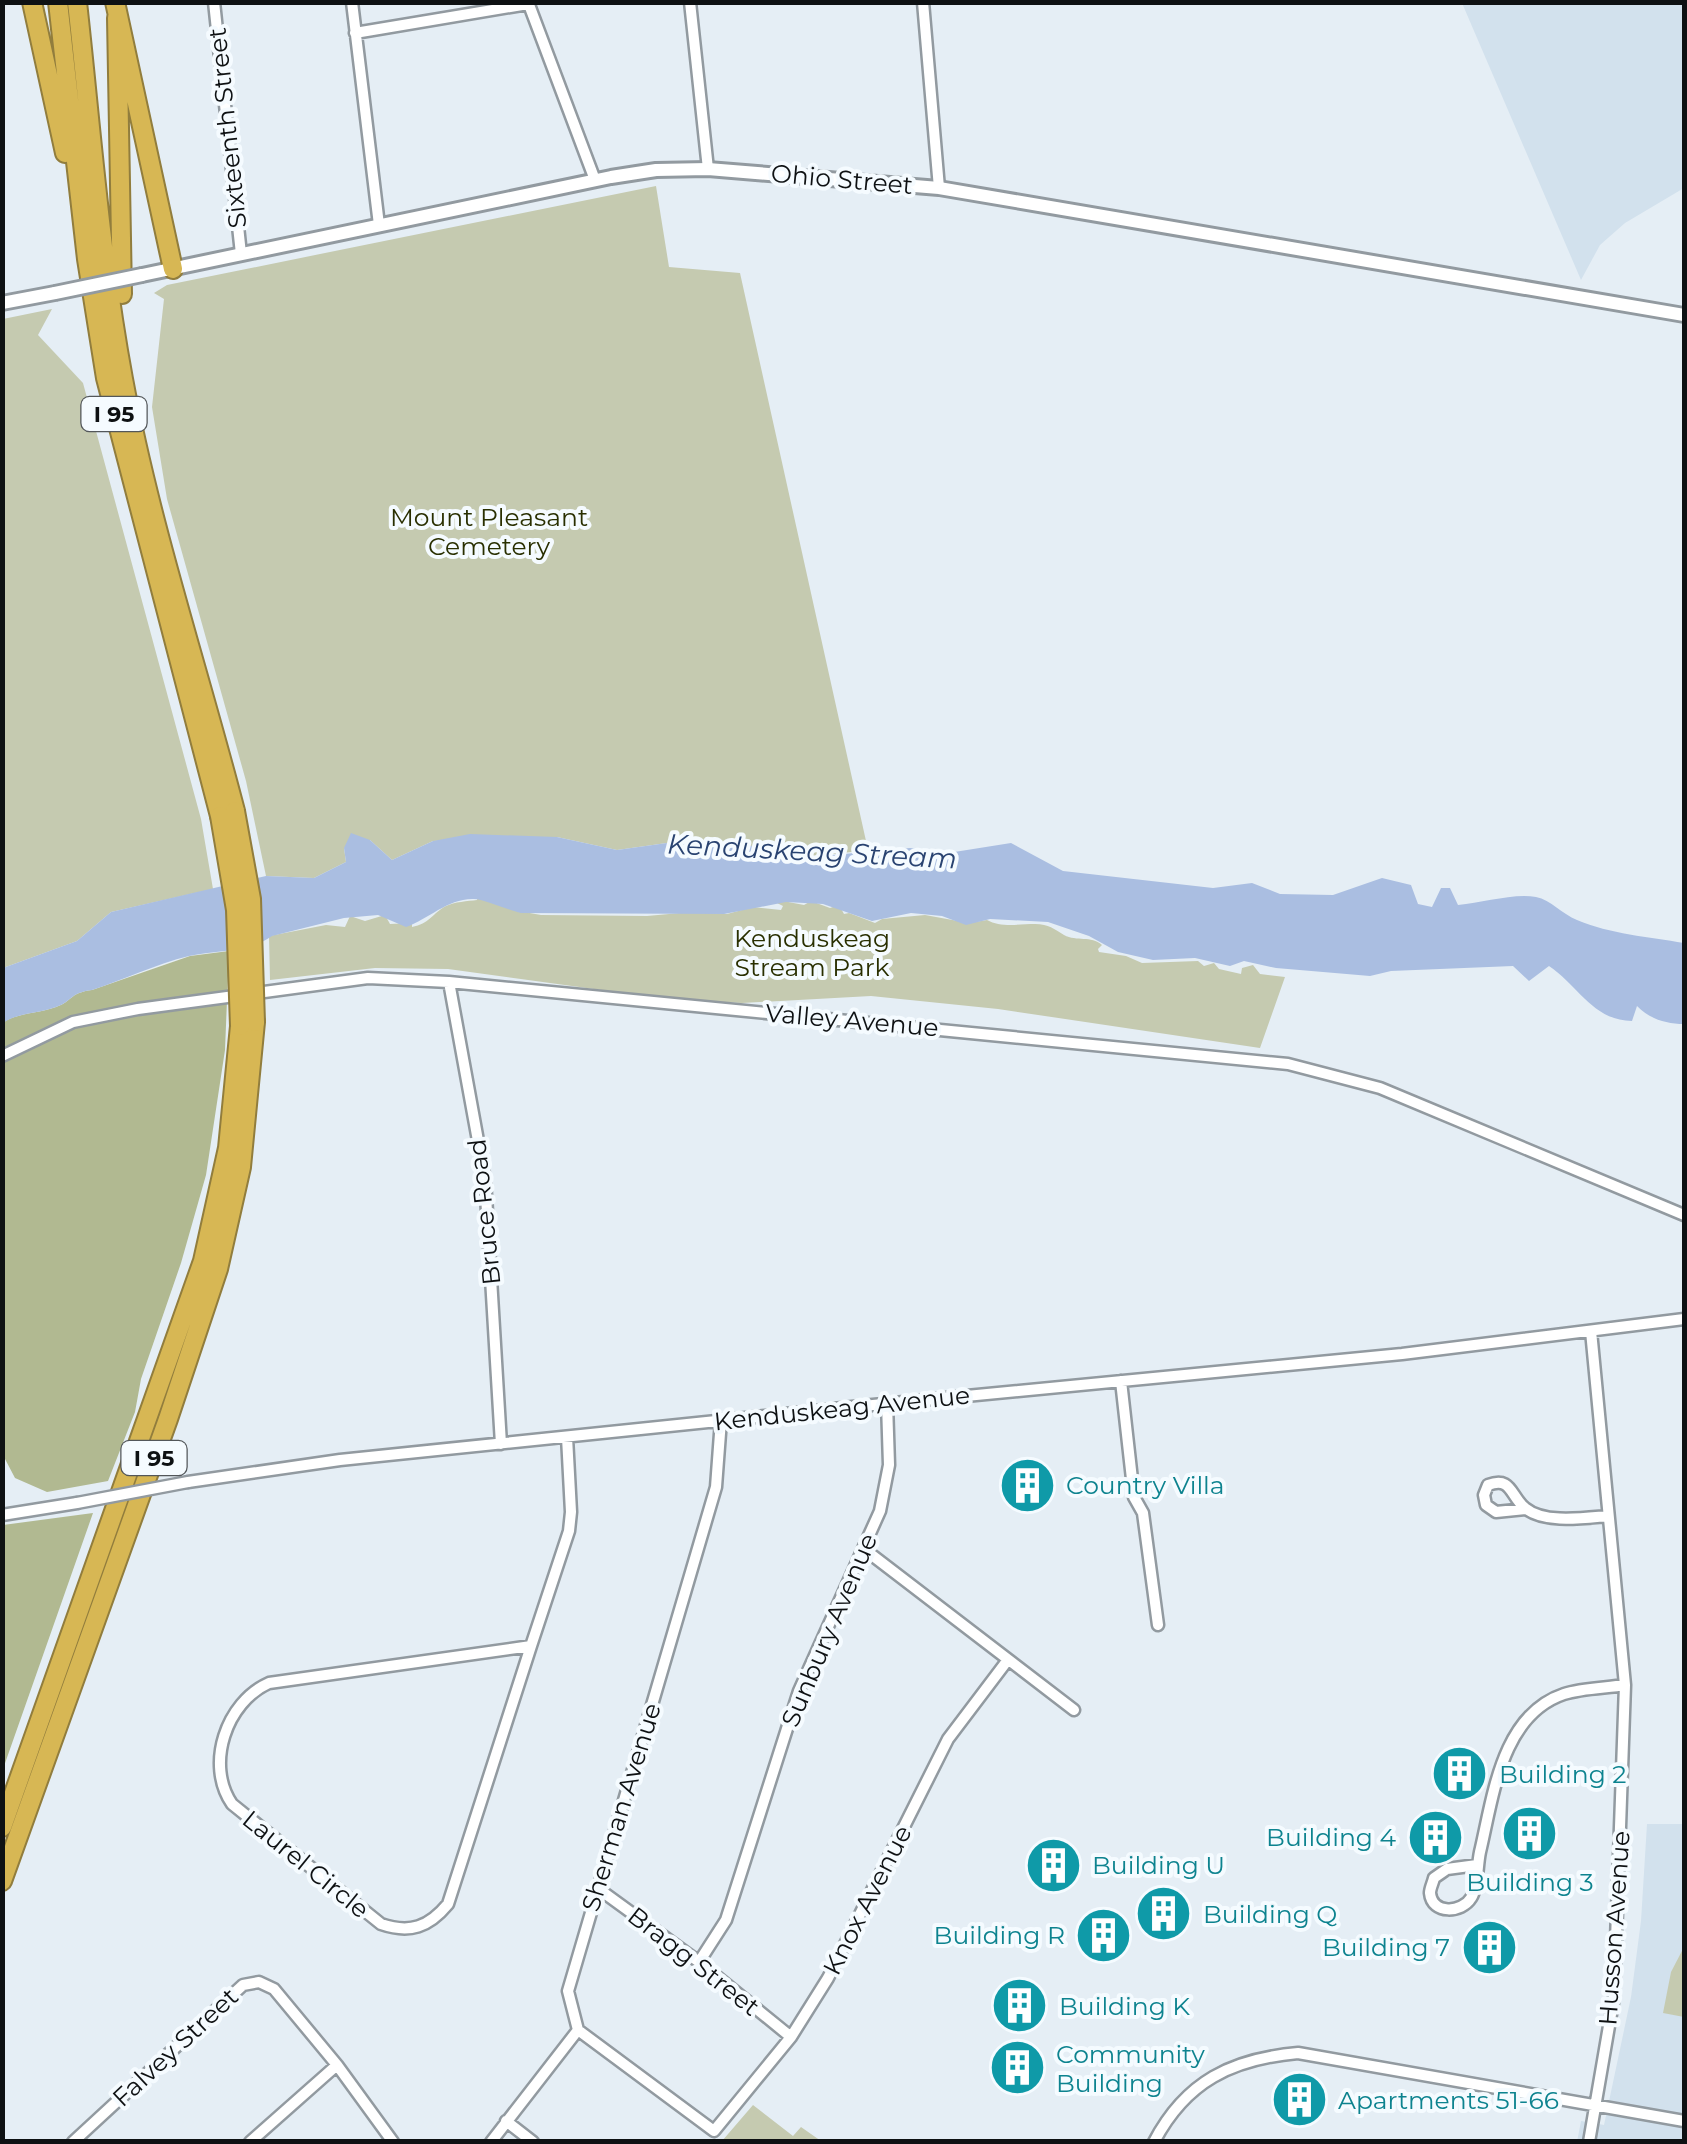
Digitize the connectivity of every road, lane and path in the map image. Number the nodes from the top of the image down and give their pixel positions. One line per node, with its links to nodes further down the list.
1 (32, 2): 15 (highway)
2 (58, 2): 15 (highway, I 95)
3 (77, 2): 20 (highway, I 95)
4 (214, 2): 16 (street, Sixteenth Street)
5 (352, 2): 10 (street)
6 (690, 2): 11 (street)
7 (923, 2): 13 (street)
8 (528, 3): 10 (street); 12 (street)
9 (116, 10): 17 (highway); 20 (highway)
10 (354, 34): 14 (street)
11 (708, 169): 12 (street, Ohio Street); 13 (street, Ohio Street)
12 (595, 180): 14 (street, Ohio Street)
13 (939, 188): 19 (street, Ohio Street)
14 (379, 225): 16 (street, Ohio Street)
15 (84, 237): 21 (highway, I 95)
16 (241, 254): 17 (street, Ohio Street)
17 (173, 269): 18 (street, Ohio Street, bridge)
18 (2, 304)
19 (1684, 316)
20 (140, 454): 21 (highway, I 95)
21 (228, 814): 23 (highway, I 95, bridge)
22 (450, 982): 24 (street, Valley Avenue); 25 (street, Valley Avenue); 32 (street, Bruce Road)
23 (248, 1024): 42 (highway, I 95); 44 (highway, I 95)
24 (2, 1056)
25 (1684, 1214)
26 (1684, 1319): 27 (street, Kenduskeag Avenue)
27 (1591, 1331): 28 (street, Kenduskeag Avenue); 35 (street, Husson Avenue)
28 (1121, 1381): 29 (street, Kenduskeag Avenue); 37 (street)
29 (887, 1403): 30 (street, Kenduskeag Avenue); 36 (street, Sunbury Avenue)
30 (721, 1420): 31 (street, Kenduskeag Avenue); 45 (street, Sherman Avenue)
31 (567, 1437): 32 (street, Kenduskeag Avenue); 38 (street, Laurel Circle)
32 (502, 1444): 34 (street, Kenduskeag Avenue, bridge)
33 (1526, 1509): 35 (street)
34 (2, 1515)
35 (1607, 1516): 40 (street, Husson Avenue)
36 (864, 1549): 39 (street); 46 (street, Sunbury Avenue)
37 (1158, 1625)
38 (531, 1646): 38 (street, Laurel Circle)
39 (1007, 1661): 41 (street); 48 (street, Knox Avenue)
40 (1626, 1685): 43 (street); 50 (street, Husson Avenue)
41 (1074, 1710)
42 (2, 1827)
43 (1478, 1865): 43 (street)
44 (2, 1881)
45 (596, 1887): 46 (street, Bragg Street); 47 (street, Sherman Avenue)
46 (698, 1962): 48 (street, Bragg Street)
47 (578, 2030): 48 (street, Knox Avenue); 51 (street)
48 (791, 2036)
49 (338, 2065): 53 (street, Falvey Street); 54 (street); 55 (street, Falvey Street)
50 (1596, 2105): 52 (street); 58 (street); 59 (street, Husson Avenue)
51 (506, 2121): 56 (street); 57 (street)
52 (1684, 2122)
53 (73, 2142)
54 (250, 2142)
55 (393, 2142)
56 (491, 2142)
57 (533, 2142)
58 (1154, 2142)
59 (1589, 2142)

